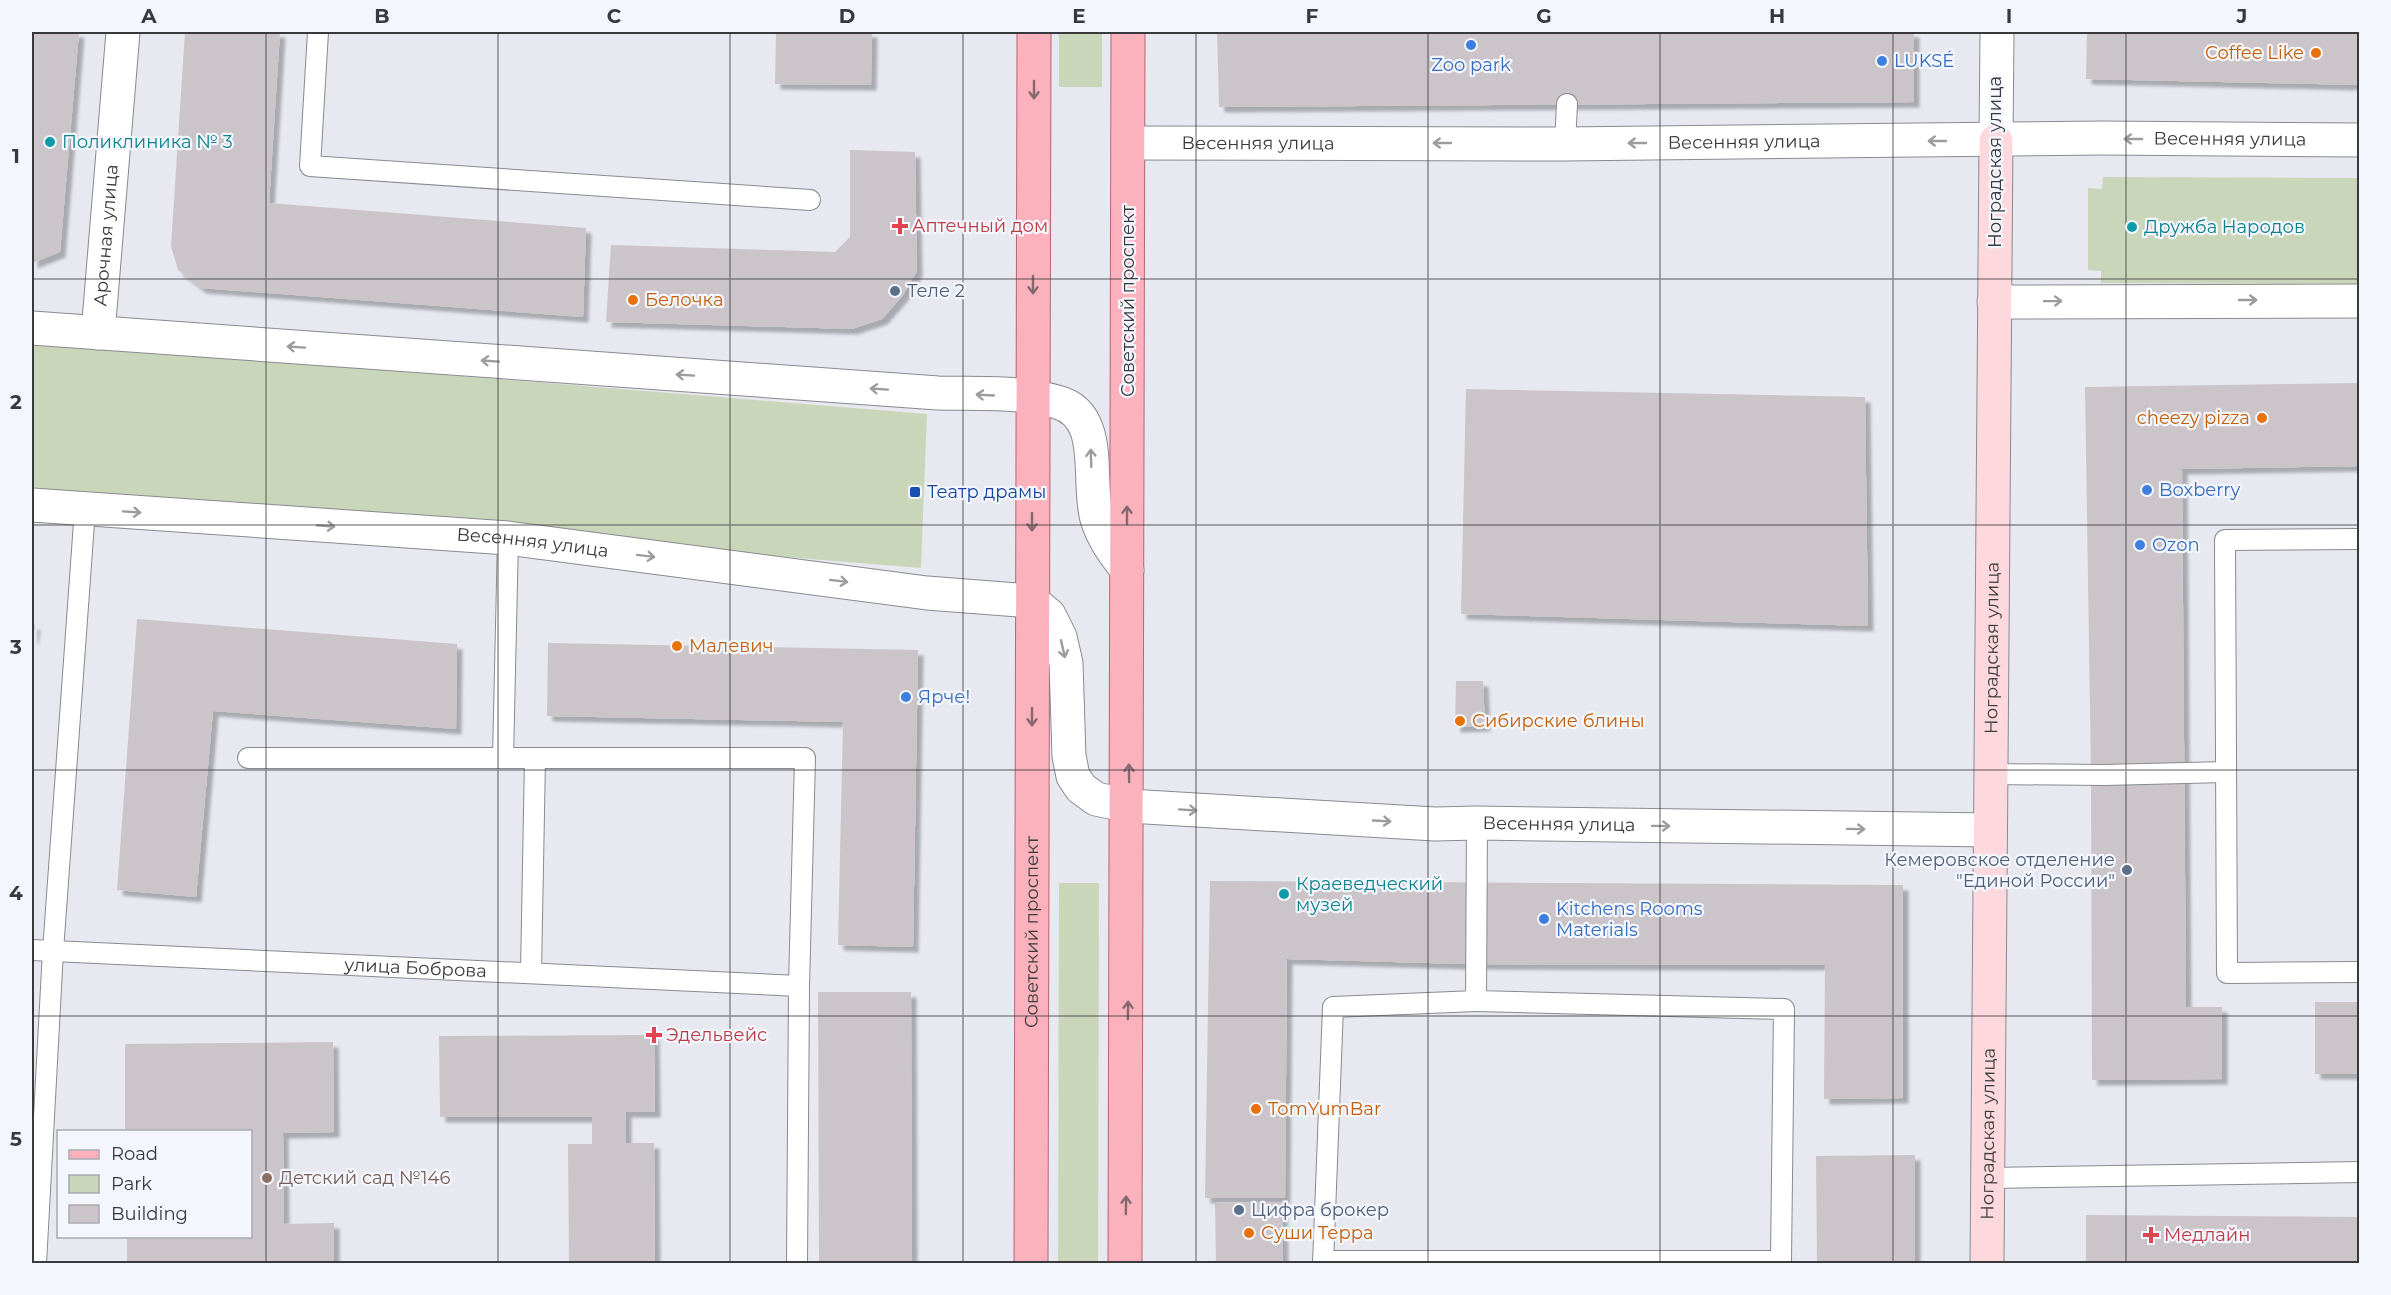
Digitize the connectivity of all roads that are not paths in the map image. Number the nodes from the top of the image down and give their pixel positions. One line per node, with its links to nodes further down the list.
1 (123, 32): 15 (street, Арочная улица)
2 (318, 32): 11 (lane)
3 (1034, 32): 16 (main road, Советский проспект, one-way to 16)
4 (1128, 32): 9 (main road, Советский проспект)
5 (1996, 32): 8 (street, Ноградская улица)
6 (1567, 104): 10 (lane)
7 (2360, 140): 8 (street, Весенняя улица, one-way to 8)
8 (1996, 141): 10 (street, Весенняя улица, one-way to 10); 13 (street, Ноградская улица)
9 (1128, 143): 10 (street, Весенняя улица, one-way to 9); 21 (main road, Советский проспект, one-way to 9)
10 (1565, 144)
11 (810, 200)
12 (2360, 300): 13 (street, one-way to 12)
13 (1994, 302): 27 (street, Ноградская улица)
14 (32, 328): 15 (street)
15 (98, 333): 16 (street, one-way to 15)
16 (1032, 397): 21 (street, one-way to 16); 22 (main road, Советский проспект, one-way to 22)
17 (32, 505): 18 (street, Весенняя улица)
18 (85, 509): 19 (street, Весенняя улица, one-way to 19); 32 (lane)
19 (508, 538): 22 (street, Весенняя улица, one-way to 22); 24 (lane)
20 (2360, 539): 26 (lane)
21 (1127, 570): 28 (main road, Советский проспект, one-way to 21)
22 (1032, 601): 28 (street, one-way to 28); 42 (main road, Советский проспект, one-way to 42)
23 (248, 758): 24 (lane)
24 (503, 758): 25 (lane)
25 (535, 758): 34 (lane); 35 (lane)
26 (2226, 772): 27 (lane); 33 (lane)
27 (1991, 774): 30 (street, Ноградская улица)
28 (1129, 806): 29 (street, Весенняя улица, one-way to 29); 43 (main road, Советский проспект, one-way to 28)
29 (1477, 823): 30 (street, Весенняя улица, one-way to 30); 36 (lane)
30 (1990, 830): 38 (street, Ноградская улица)
31 (32, 950): 32 (lane, улица Боброва)
32 (53, 951): 34 (lane, улица Боброва); 40 (lane)
33 (2360, 972)
34 (531, 973): 35 (lane, улица Боброва)
35 (799, 986): 41 (lane)
36 (1476, 1001): 39 (lane); 39 (lane)
37 (2360, 1172): 38 (lane)
38 (1988, 1178): 44 (street, Ноградская улица)
39 (1323, 1262)
40 (36, 1263)
41 (798, 1263)
42 (1031, 1263)
43 (1125, 1263)
44 (1987, 1263)

